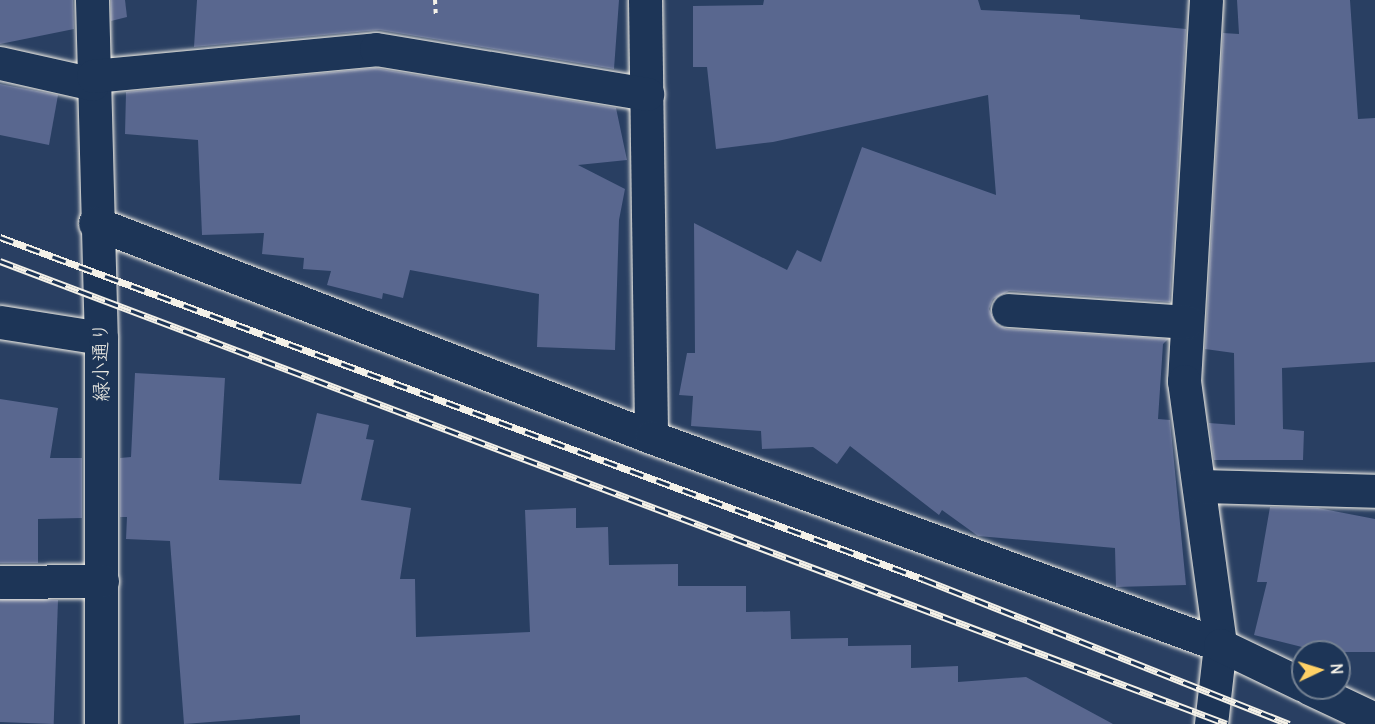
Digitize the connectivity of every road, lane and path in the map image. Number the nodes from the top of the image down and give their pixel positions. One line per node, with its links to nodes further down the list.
1 (92, 0): 5 (street, 緑小通り)
2 (645, 0): 6 (street)
3 (1206, 0): 10 (street)
4 (0, 63): 5 (street)
5 (93, 80): 6 (street); 7 (street, 緑小通り)
6 (647, 94): 12 (street)
7 (95, 223): 11 (street, 緑小通り); 12 (street)
8 (1008, 310): 10 (street)
9 (0, 322): 11 (street)
10 (1187, 322): 13 (street)
11 (101, 338): 15 (street, 緑小通り)
12 (651, 437): 17 (street)
13 (1201, 486): 14 (street); 17 (street)
14 (1375, 491)
15 (102, 581): 16 (street); 21 (street, 緑小通り)
16 (0, 582)
17 (1220, 645): 18 (street); 22 (street)
18 (1291, 679)
19 (1335, 700): 20 (street)
20 (1375, 719)
21 (101, 724)
22 (1211, 724)

